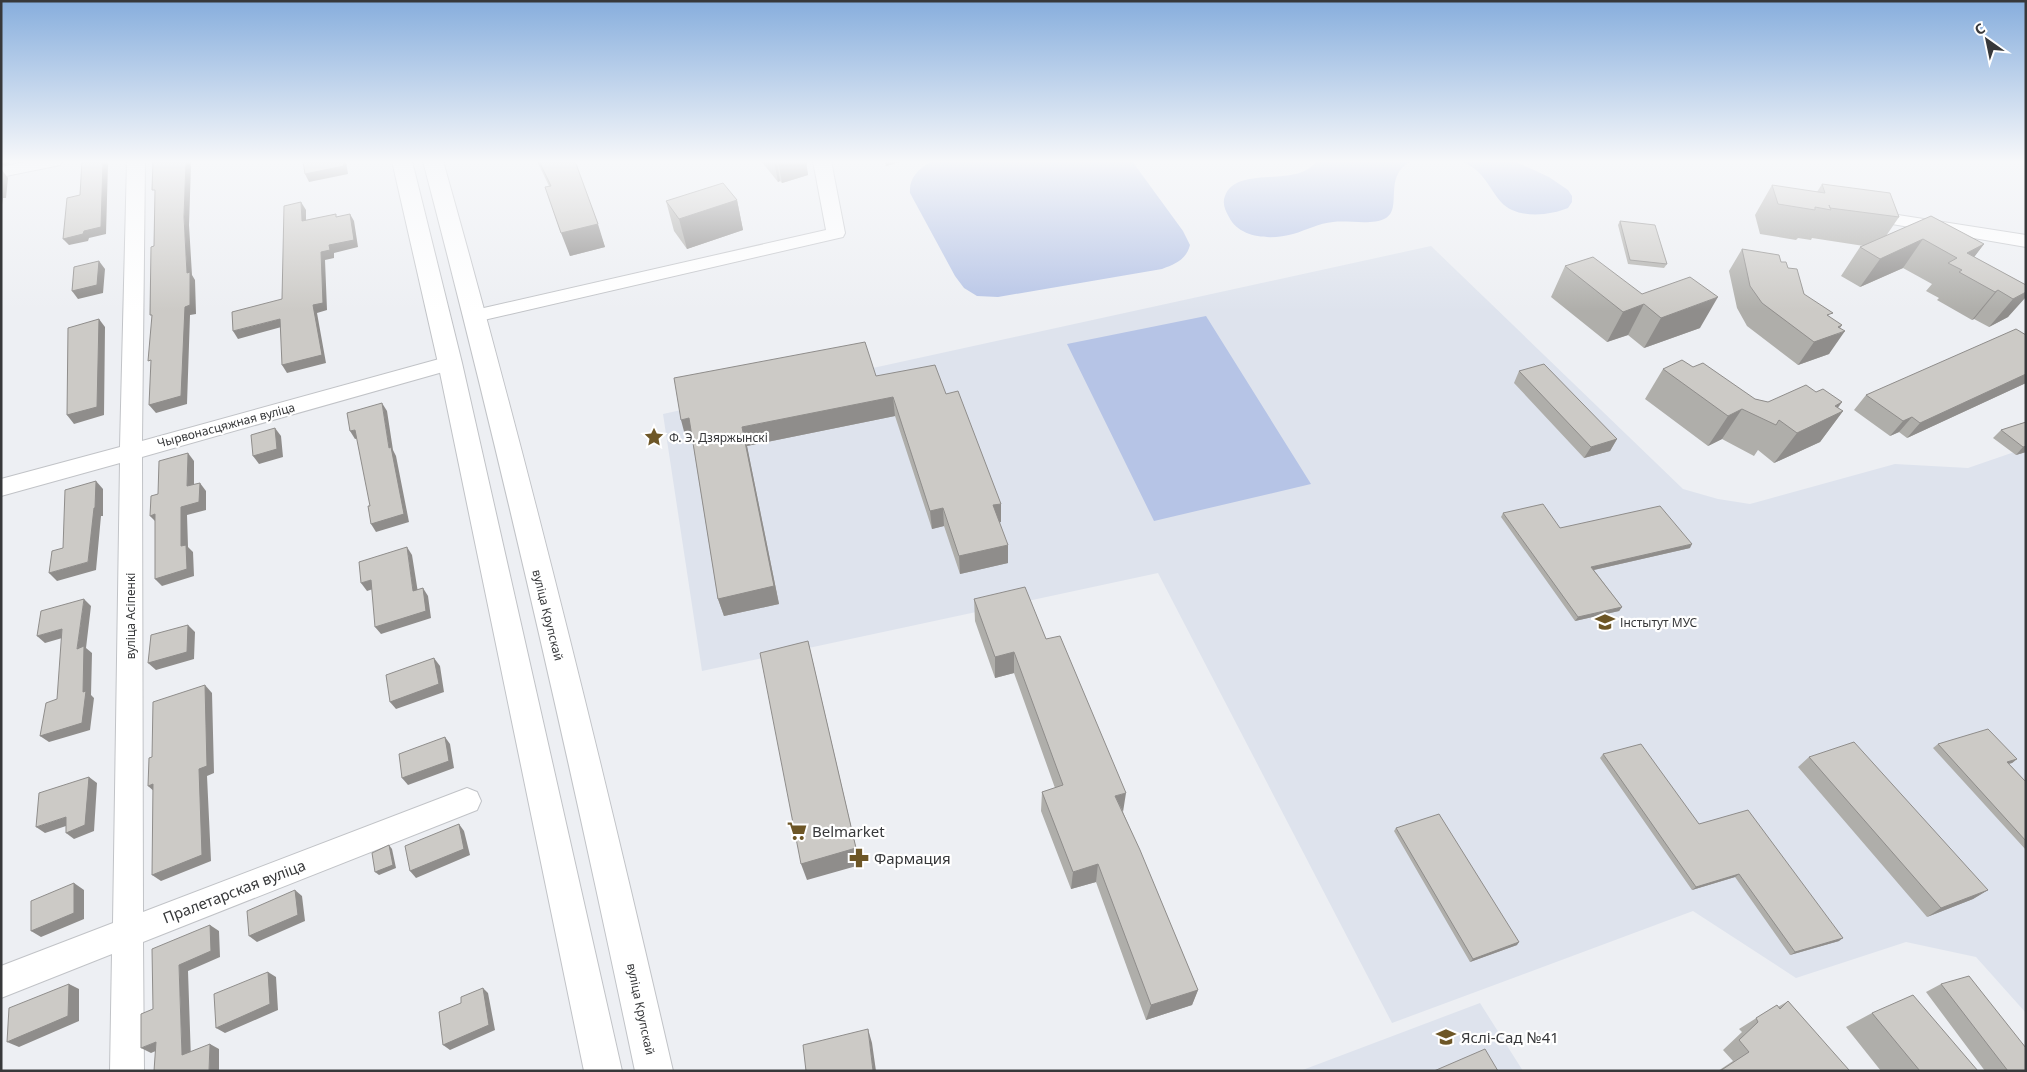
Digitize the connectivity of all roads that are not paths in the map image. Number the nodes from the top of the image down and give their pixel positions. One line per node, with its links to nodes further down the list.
1 (135, 211): 9 (street, вуліца Асіпенкі)
2 (414, 211): 8 (main road)
3 (447, 211): 7 (main road, вуліца Крупскай)
4 (832, 211): 7 (street)
5 (1898, 220): 6 (street)
6 (2026, 241)
7 (476, 316): 16 (main road, вуліца Крупскай)
8 (450, 363): 9 (street, Чырвонасцяжная вуліца); 15 (main road)
9 (131, 452): 10 (street, Чырвонасцяжная вуліца); 12 (street, вуліца Асіпенкі)
10 (1, 488)
11 (467, 801): 12 (street, Пралетарская вуліца)
12 (129, 932): 13 (street, Пралетарская вуліца); 14 (street, вуліца Асіпенкі)
13 (1, 982)
14 (127, 1071)
15 (603, 1071)
16 (654, 1071)

